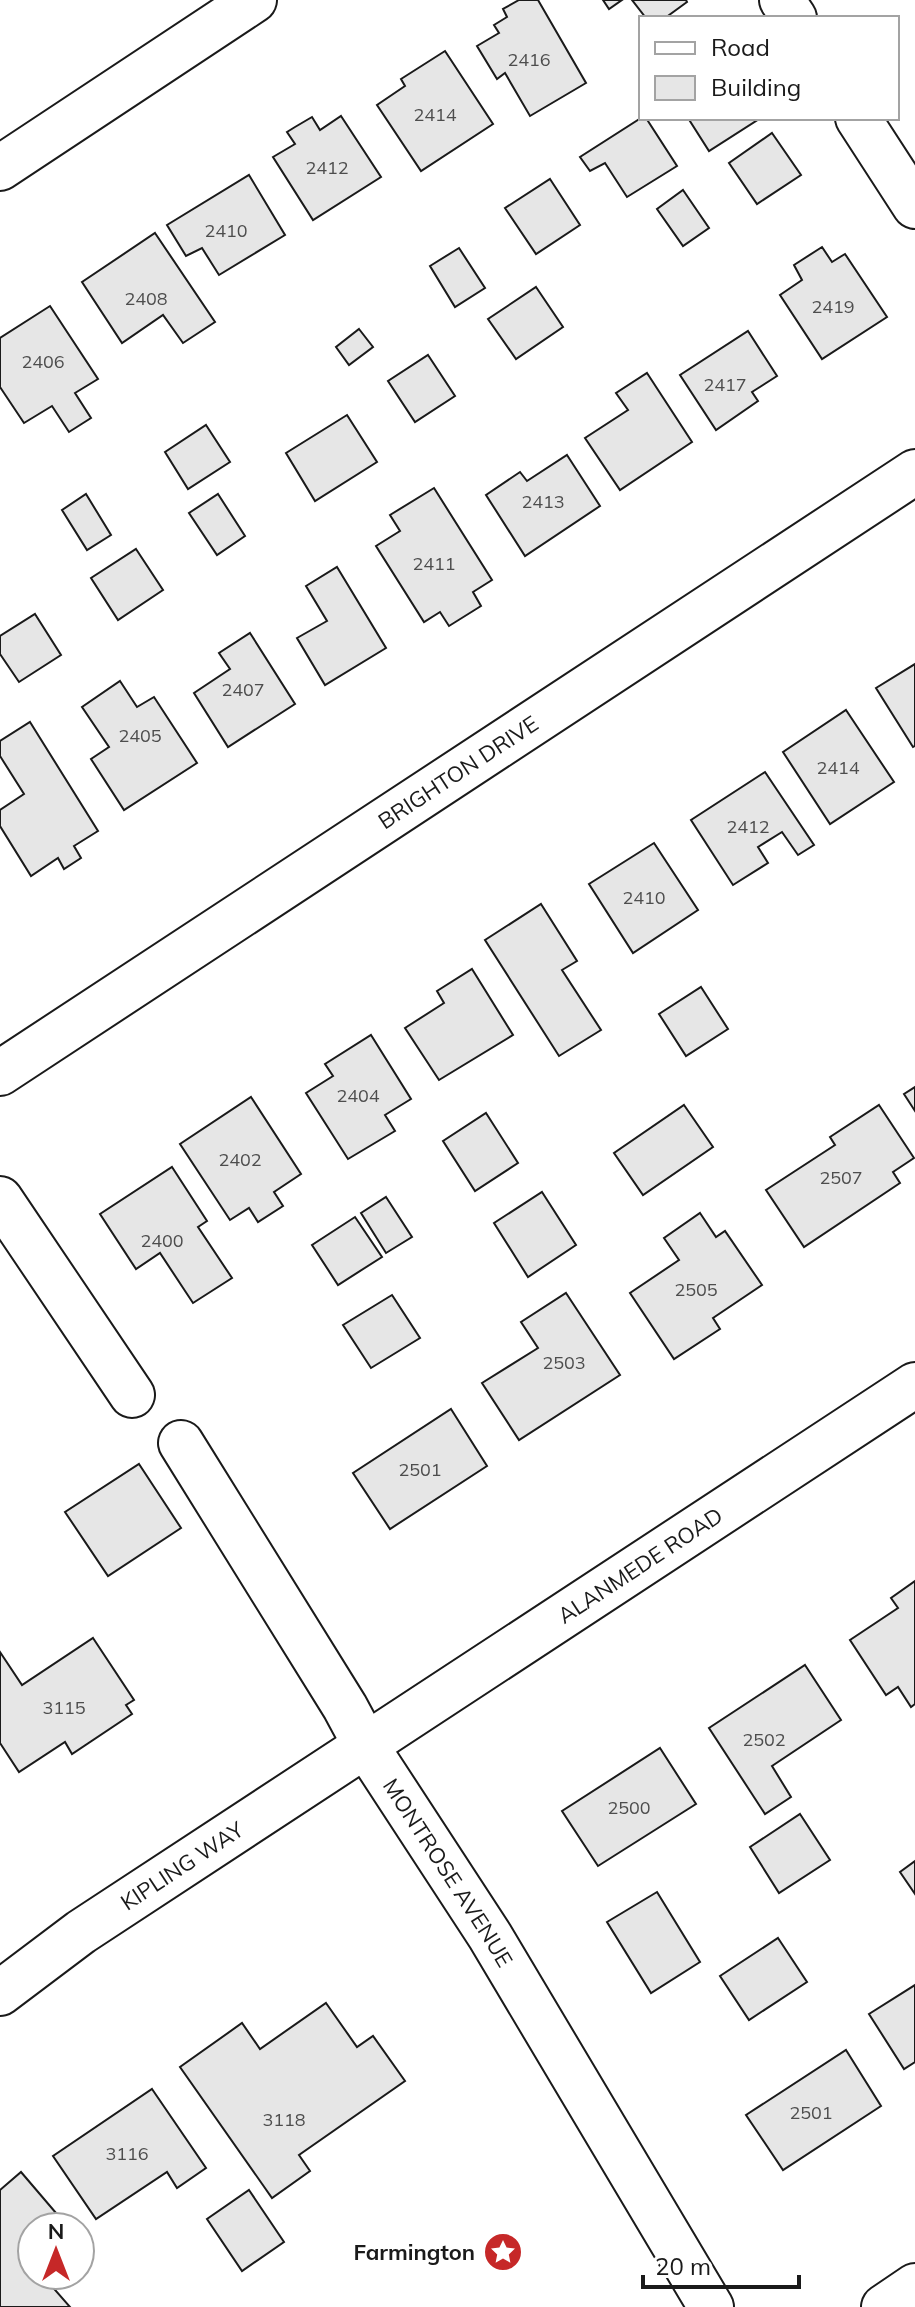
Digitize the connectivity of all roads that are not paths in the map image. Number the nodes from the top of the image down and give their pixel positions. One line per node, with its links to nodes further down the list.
1 (254, 0): 3 (street)
2 (859, 120): 4 (street)
3 (0, 168)
4 (915, 206)
5 (915, 472): 6 (street, BRIGHTON DRIVE)
6 (0, 1073)
7 (0, 1199): 9 (street)
8 (915, 1385): 11 (street, ALANMEDE ROAD)
9 (132, 1395)
10 (181, 1443): 11 (street, MONTROSE AVENUE)
11 (366, 1746): 12 (street, KIPLING WAY); 14 (street, MONTROSE AVENUE)
12 (0, 1993)
13 (915, 2286): 15 (street)
14 (711, 2307)
15 (884, 2307)

